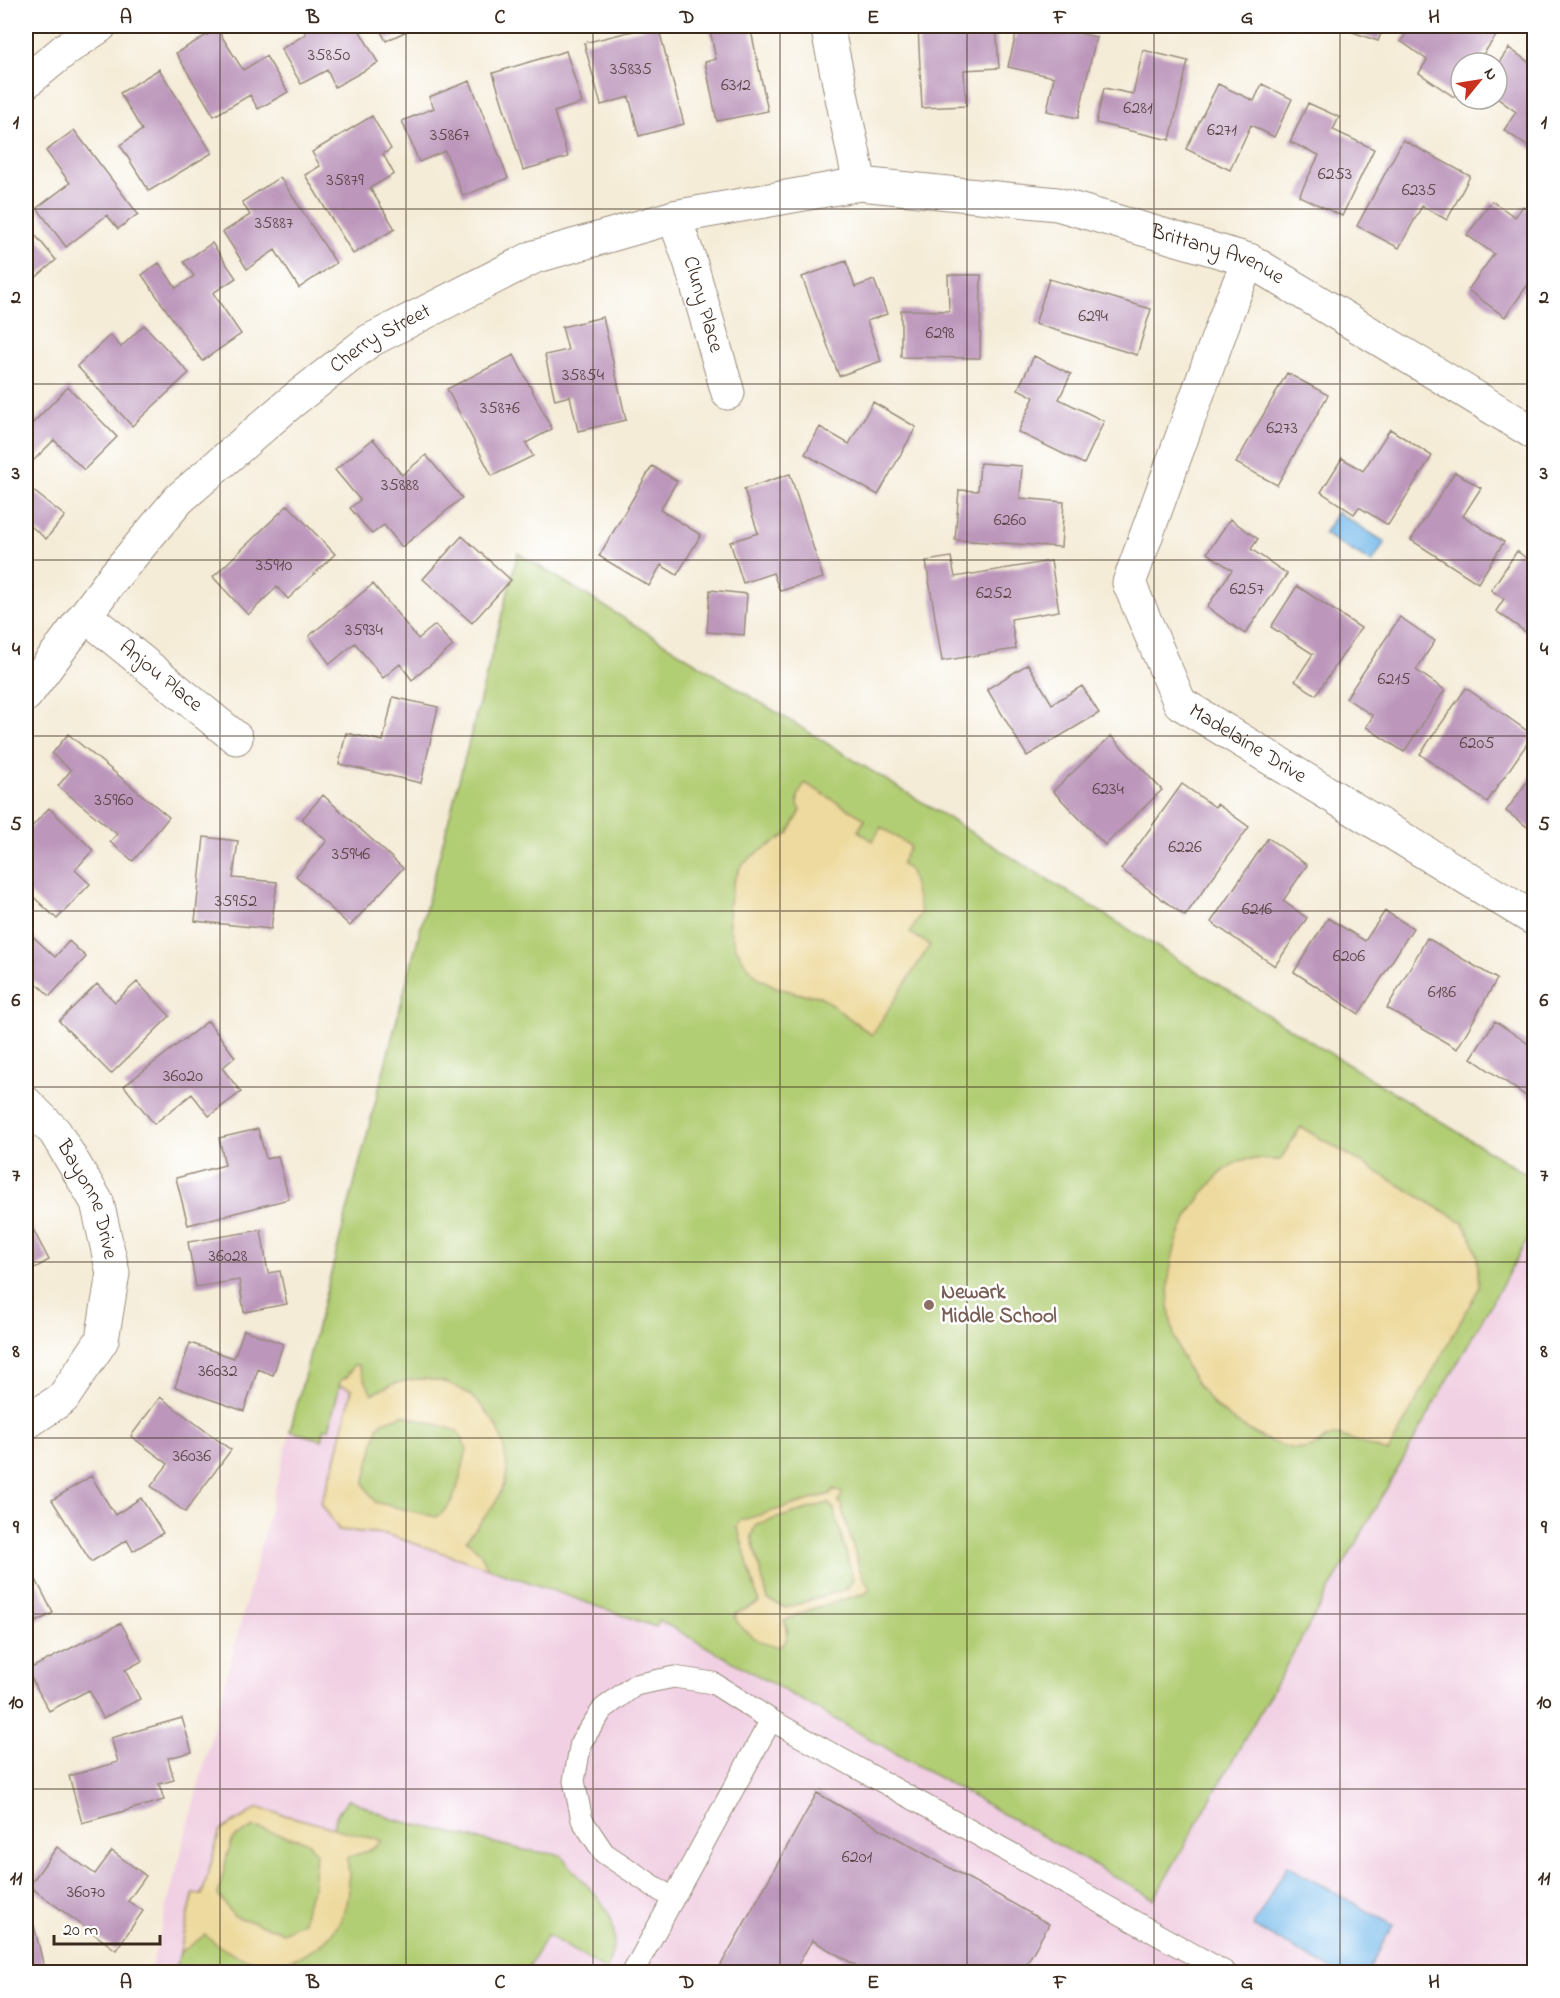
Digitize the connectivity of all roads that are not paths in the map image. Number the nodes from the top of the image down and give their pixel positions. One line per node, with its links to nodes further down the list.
1 (100, 26): 3 (street)
2 (827, 26): 4 (street)
3 (26, 82)
4 (860, 184): 5 (street, Cherry Street); 6 (street, Brittany Avenue)
5 (674, 217): 7 (street, Cluny Place); 9 (street, Cherry Street)
6 (1249, 260): 8 (street, Brittany Avenue); 12 (street, Madelaine Drive)
7 (728, 393)
8 (1534, 434)
9 (86, 616): 10 (street, Cherry Street); 11 (street, Anjou Place)
10 (26, 695)
11 (236, 738)
12 (1534, 919)
13 (26, 1103): 14 (street, Bayonne Drive)
14 (26, 1423)
15 (771, 1720): 16 (lane); 16 (lane); 18 (lane)
16 (673, 1899): 17 (lane)
17 (633, 1972)
18 (1225, 1972)

